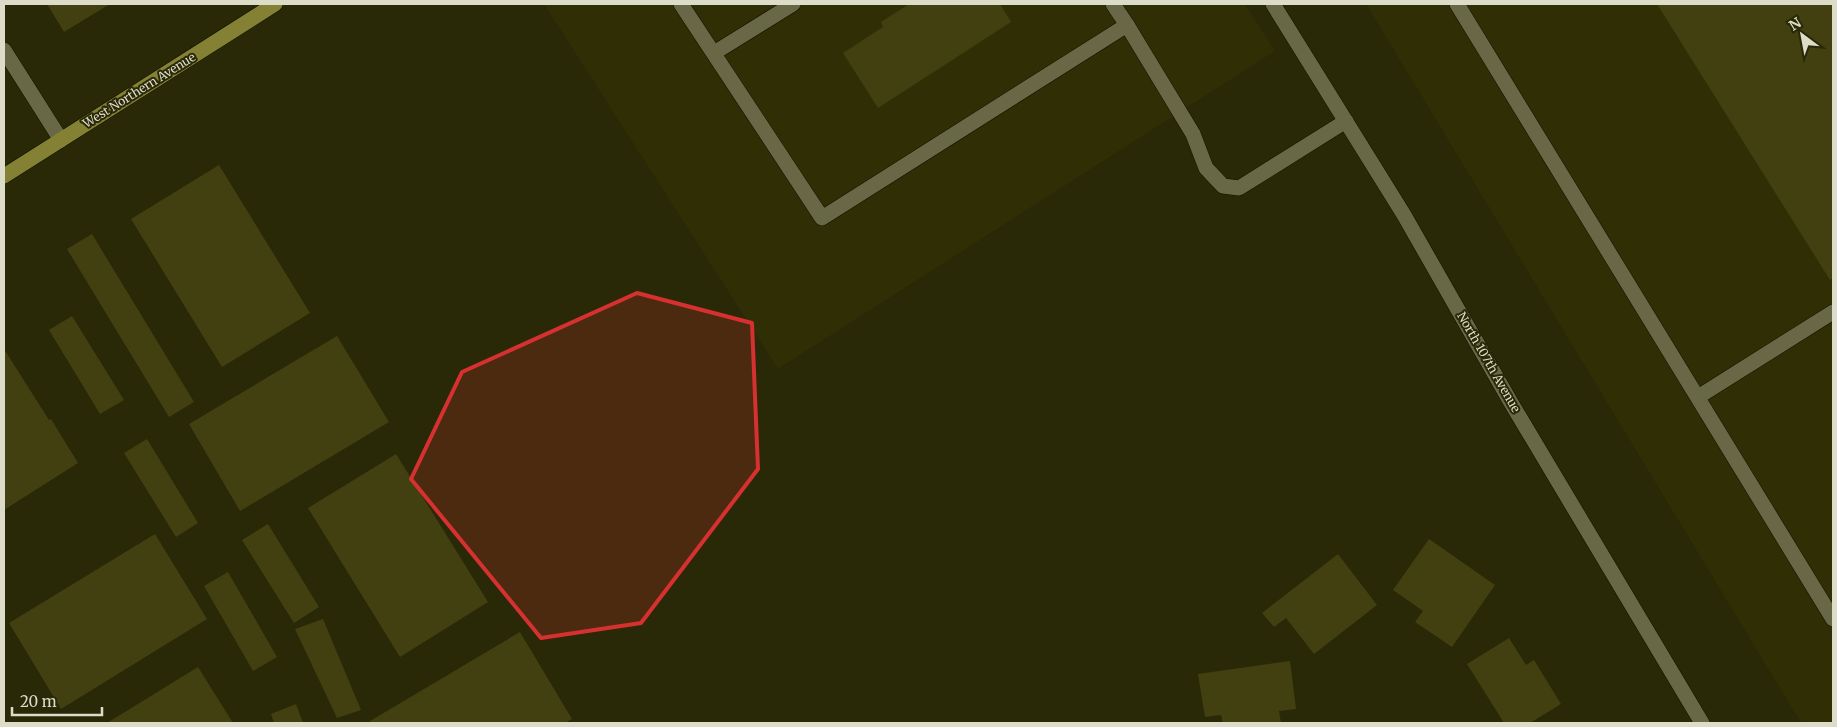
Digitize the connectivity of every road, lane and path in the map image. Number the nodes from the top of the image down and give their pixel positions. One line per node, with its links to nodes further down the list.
1 (275, 4): 11 (main road, West Northern Avenue)
2 (681, 4): 9 (street)
3 (1113, 4): 7 (street)
4 (1273, 4): 10 (street, North 107th Avenue)
5 (1458, 4): 14 (street)
6 (783, 6): 9 (street)
7 (1127, 25): 9 (street); 10 (street)
8 (4, 50): 11 (street)
9 (714, 53)
10 (1346, 121): 16 (street, North 107th Avenue)
11 (61, 140): 12 (main road, West Northern Avenue)
12 (4, 176)
13 (1833, 312): 14 (street)
14 (1698, 397): 15 (street)
15 (1831, 611)
16 (1702, 723)

